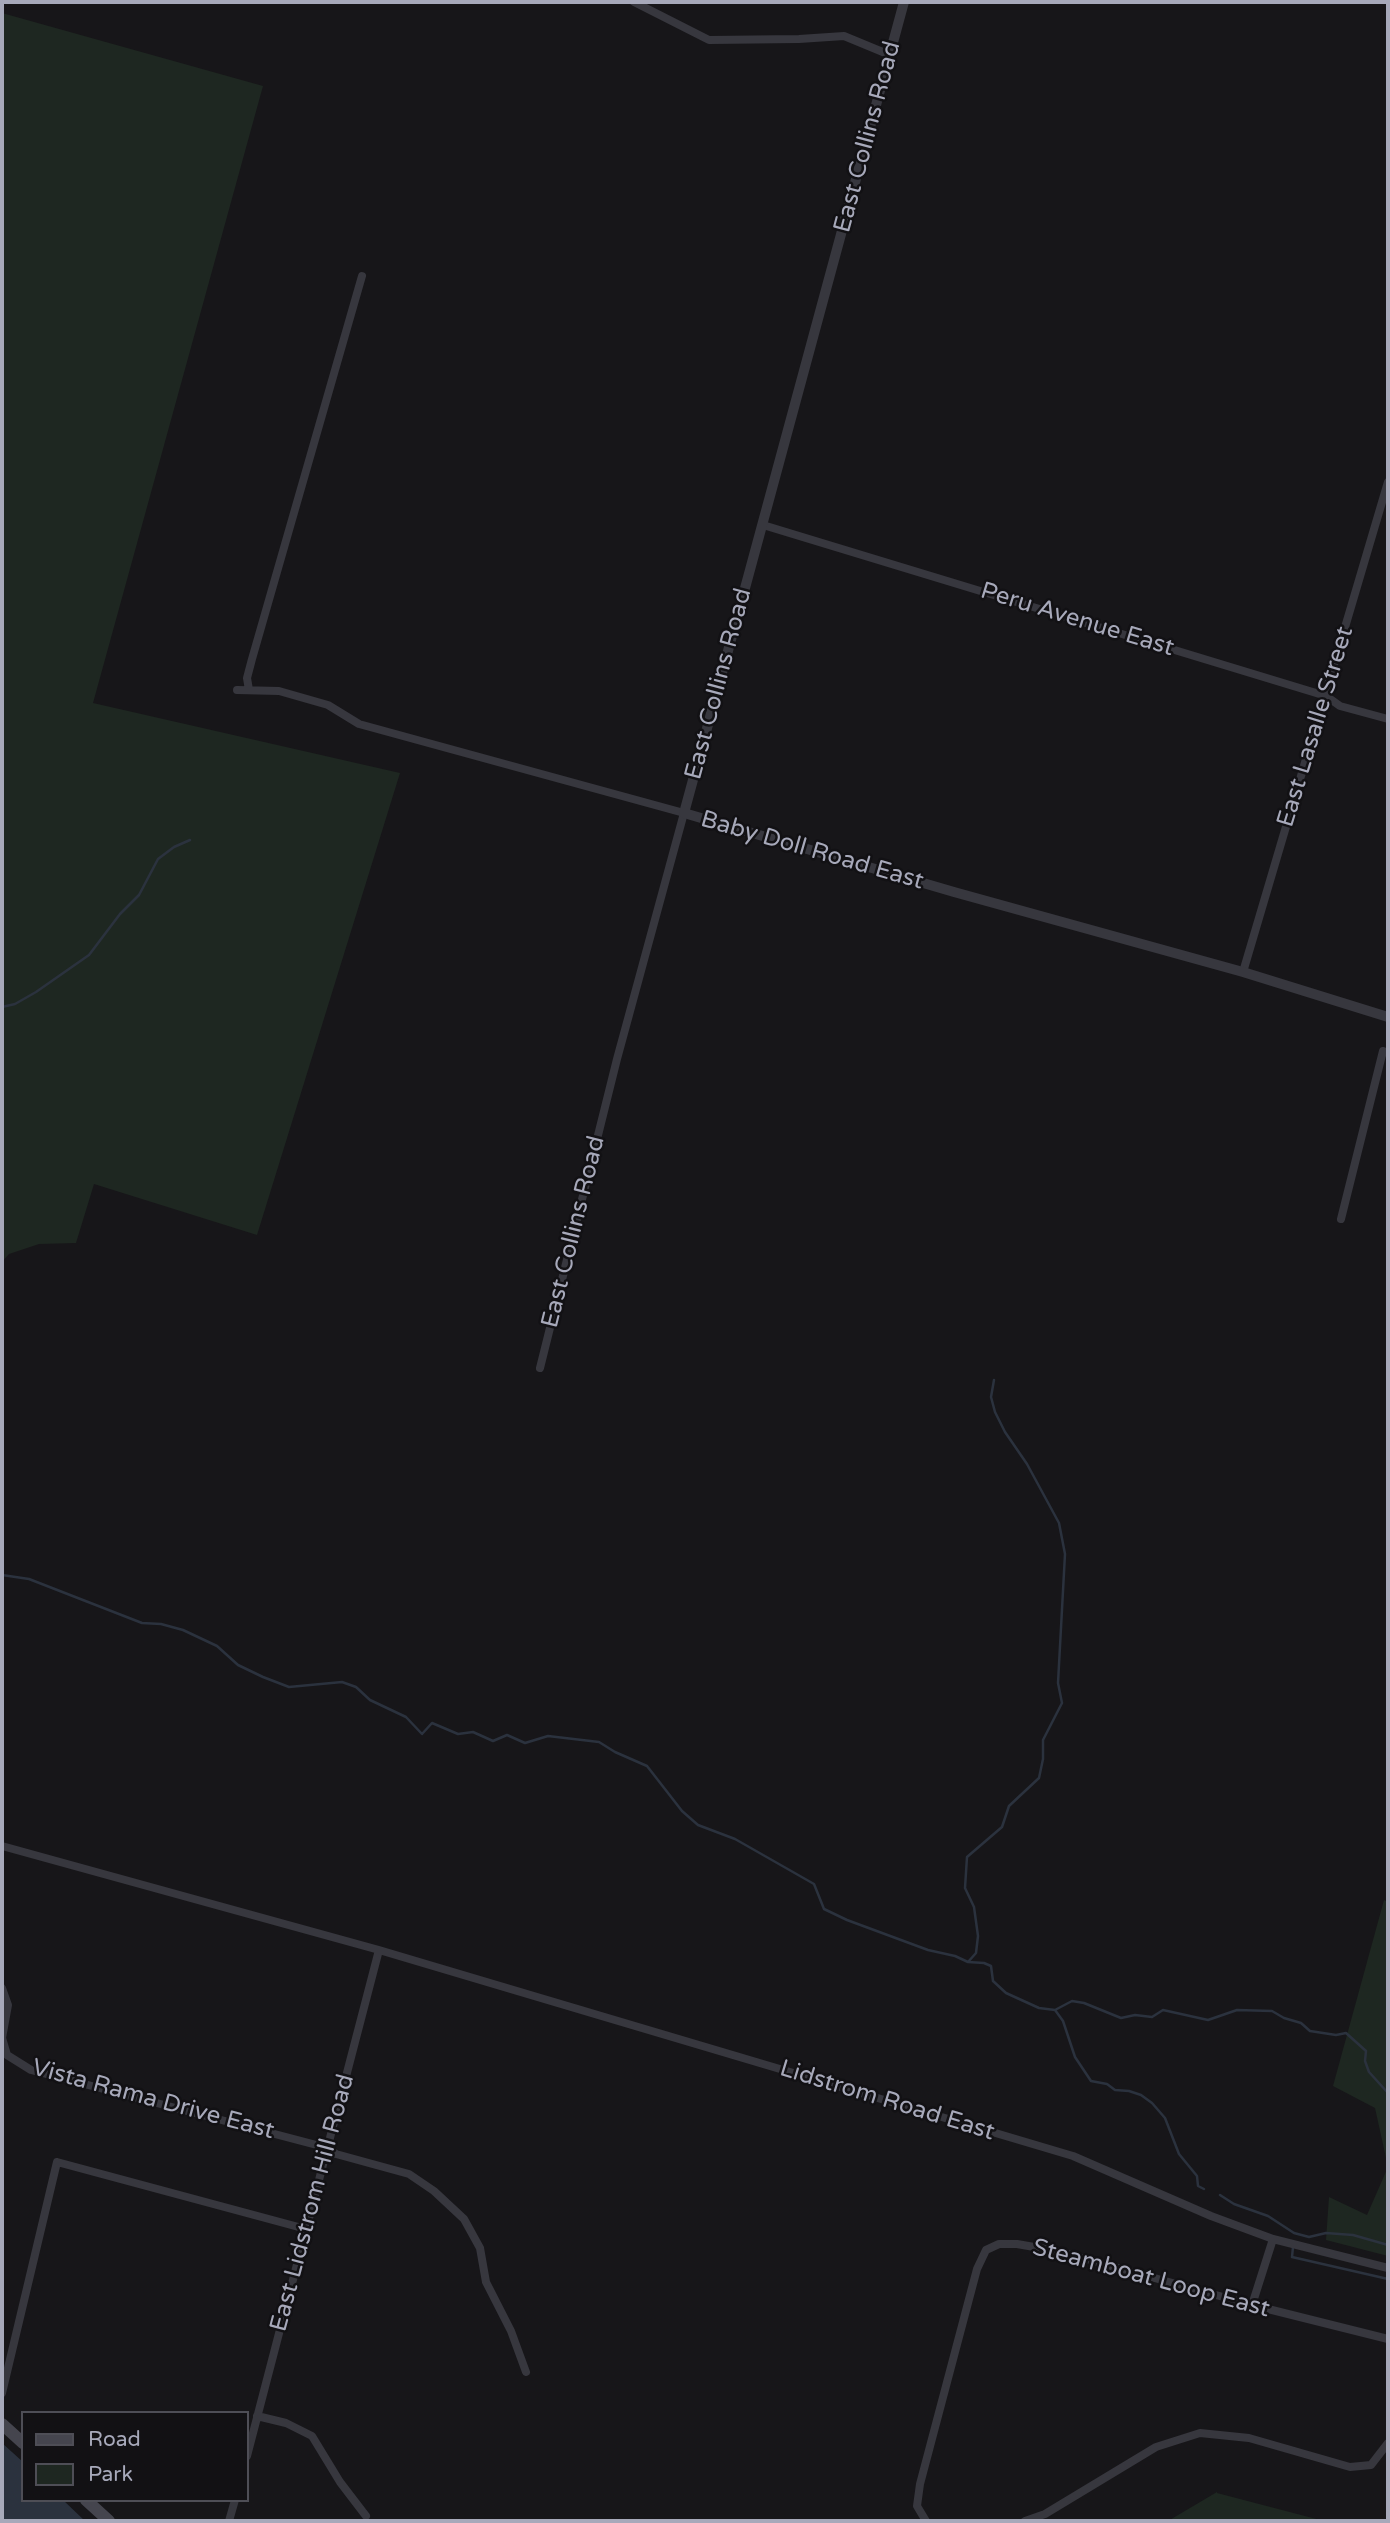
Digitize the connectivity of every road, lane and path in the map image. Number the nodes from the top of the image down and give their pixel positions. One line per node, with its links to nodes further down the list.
1 (634, 2): 3 (street)
2 (904, 2): 3 (street, East Collins Road)
3 (890, 55): 6 (street, East Collins Road)
4 (362, 276): 8 (street)
5 (1388, 482): 9 (street, East Lasalle Street)
6 (763, 525): 9 (street, Peru Avenue East); 11 (street, East Collins Road)
7 (237, 690): 8 (street, Baby Doll Road East)
8 (249, 690): 11 (street, Baby Doll Road East)
9 (1326, 696): 10 (street, Peru Avenue East); 12 (street, East Lasalle Street)
10 (1388, 719)
11 (684, 813): 12 (street, Baby Doll Road East); 16 (street, East Collins Road)
12 (1243, 972): 13 (street, Baby Doll Road East)
13 (1388, 1017)
14 (1388, 1053): 15 (street)
15 (1341, 1220)
16 (540, 1368)
17 (2, 1846): 18 (street)
18 (379, 1950): 22 (street, East Lidstrom Hill Road); 24 (street, Lidstrom Road East)
19 (2, 1988): 20 (street, Vista Rama Drive East)
20 (13, 2059): 21 (street); 22 (street, Vista Rama Drive East)
21 (2, 2064)
22 (328, 2148): 23 (street, East Lidstrom Hill Road); 28 (street, Vista Rama Drive East)
23 (306, 2229): 29 (street); 30 (street, East Lidstrom Hill Road)
24 (1273, 2239): 25 (street, Lidstrom Road East); 26 (street)
25 (1388, 2268)
26 (1252, 2305): 27 (street, Steamboat Loop East); 40 (street, Steamboat Loop East)
27 (1388, 2339)
28 (526, 2372)
29 (2, 2393)
30 (257, 2416): 34 (street, East Lidstrom Hill Road); 37 (street)
31 (2, 2424): 32 (main road)
32 (21, 2441)
33 (1388, 2443): 41 (street)
34 (248, 2452)
35 (88, 2502): 38 (main road)
36 (234, 2502): 39 (street)
37 (366, 2516)
38 (109, 2521)
39 (229, 2521)
40 (926, 2521)
41 (1025, 2521)

